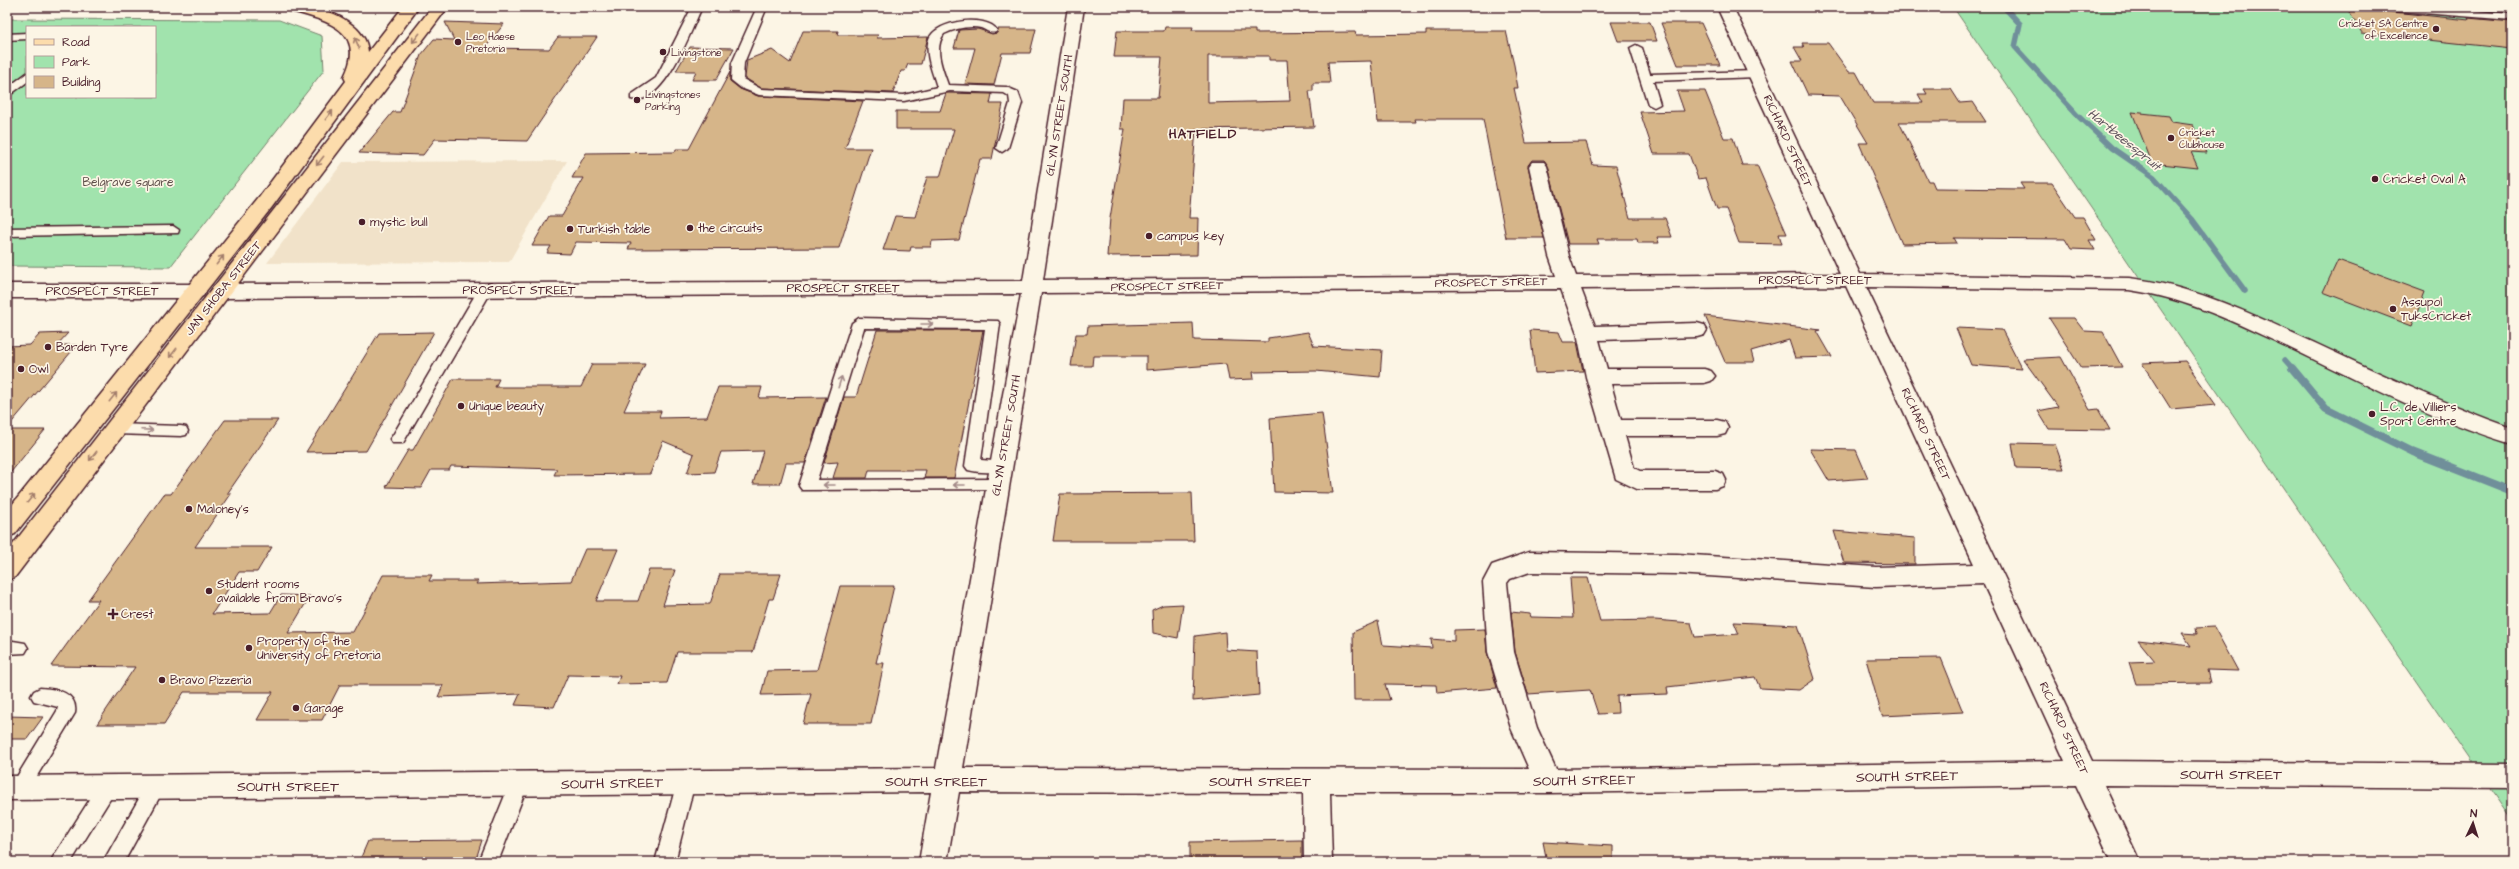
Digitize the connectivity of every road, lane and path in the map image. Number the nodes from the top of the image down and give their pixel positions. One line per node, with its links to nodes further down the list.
1 (293, 7): 18 (main road, one-way to 1)
2 (411, 7): 18 (main road, JAN SHOBA STREET)
3 (440, 7): 32 (main road, JAN SHOBA STREET, one-way to 32)
4 (697, 7): 20 (lane)
5 (762, 7): 17 (lane)
6 (1076, 7): 28 (street, GLYN STREET SOUTH)
7 (1725, 7): 14 (street, RICHARD STREET)
8 (2385, 7): 9 (lane)
9 (2512, 17)
10 (992, 30): 17 (lane)
11 (26, 36): 12 (lane)
12 (7, 37)
13 (1636, 48): 16 (lane)
14 (1757, 74): 16 (lane); 26 (street, RICHARD STREET)
15 (26, 77): 19 (lane)
16 (1646, 78): 21 (lane)
17 (942, 90): 22 (lane)
18 (346, 93): 31 (main road, JAN SHOBA STREET, one-way to 18)
19 (7, 94)
20 (635, 97)
21 (1654, 104)
22 (1002, 148)
23 (1538, 166): 27 (street)
24 (173, 230): 25 (lane)
25 (7, 232)
26 (1853, 280): 27 (street, PROSPECT STREET); 41 (street, PROSPECT STREET); 47 (street, RICHARD STREET)
27 (1567, 282): 28 (street, PROSPECT STREET); 34 (street)
28 (1032, 287): 29 (street, PROSPECT STREET); 43 (street, GLYN STREET SOUTH)
29 (485, 290): 32 (street, PROSPECT STREET); 42 (lane)
30 (7, 291): 31 (street, PROSPECT STREET)
31 (196, 291): 45 (main road, JAN SHOBA STREET, one-way to 31)
32 (221, 291): 39 (main road, JAN SHOBA STREET, one-way to 39)
33 (1697, 330): 34 (street)
34 (1587, 333): 36 (street)
35 (1704, 376): 36 (street)
36 (1597, 377): 37 (street)
37 (1612, 428): 38 (street); 44 (street)
38 (1717, 428)
39 (114, 429): 40 (lane, one-way to 40); 46 (main road, JAN SHOBA STREET, one-way to 46)
40 (181, 431)
41 (2512, 436)
42 (398, 439)
43 (999, 475): 43 (lane, one-way to 43); 51 (street, GLYN STREET SOUTH)
44 (1715, 480)
45 (7, 528)
46 (7, 570)
47 (1991, 573): 49 (street, RICHARD STREET); 53 (street)
48 (40, 696): 57 (lane)
49 (2085, 773): 50 (street, SOUTH STREET); 53 (street, SOUTH STREET); 65 (street, RICHARD STREET)
50 (2512, 776)
51 (946, 780): 52 (street, SOUTH STREET); 54 (street, SOUTH STREET); 63 (street, GLYN STREET SOUTH)
52 (1316, 781): 53 (street, SOUTH STREET); 64 (street)
53 (1548, 781)
54 (686, 782): 55 (street, SOUTH STREET); 62 (lane)
55 (519, 784): 56 (street, SOUTH STREET); 61 (lane)
56 (156, 787): 58 (street, SOUTH STREET); 60 (lane)
57 (13, 788): 58 (street, SOUTH STREET)
58 (108, 788): 59 (lane)
59 (60, 862)
60 (113, 862)
61 (488, 862)
62 (664, 862)
63 (933, 862)
64 (1318, 862)
65 (2126, 862)

